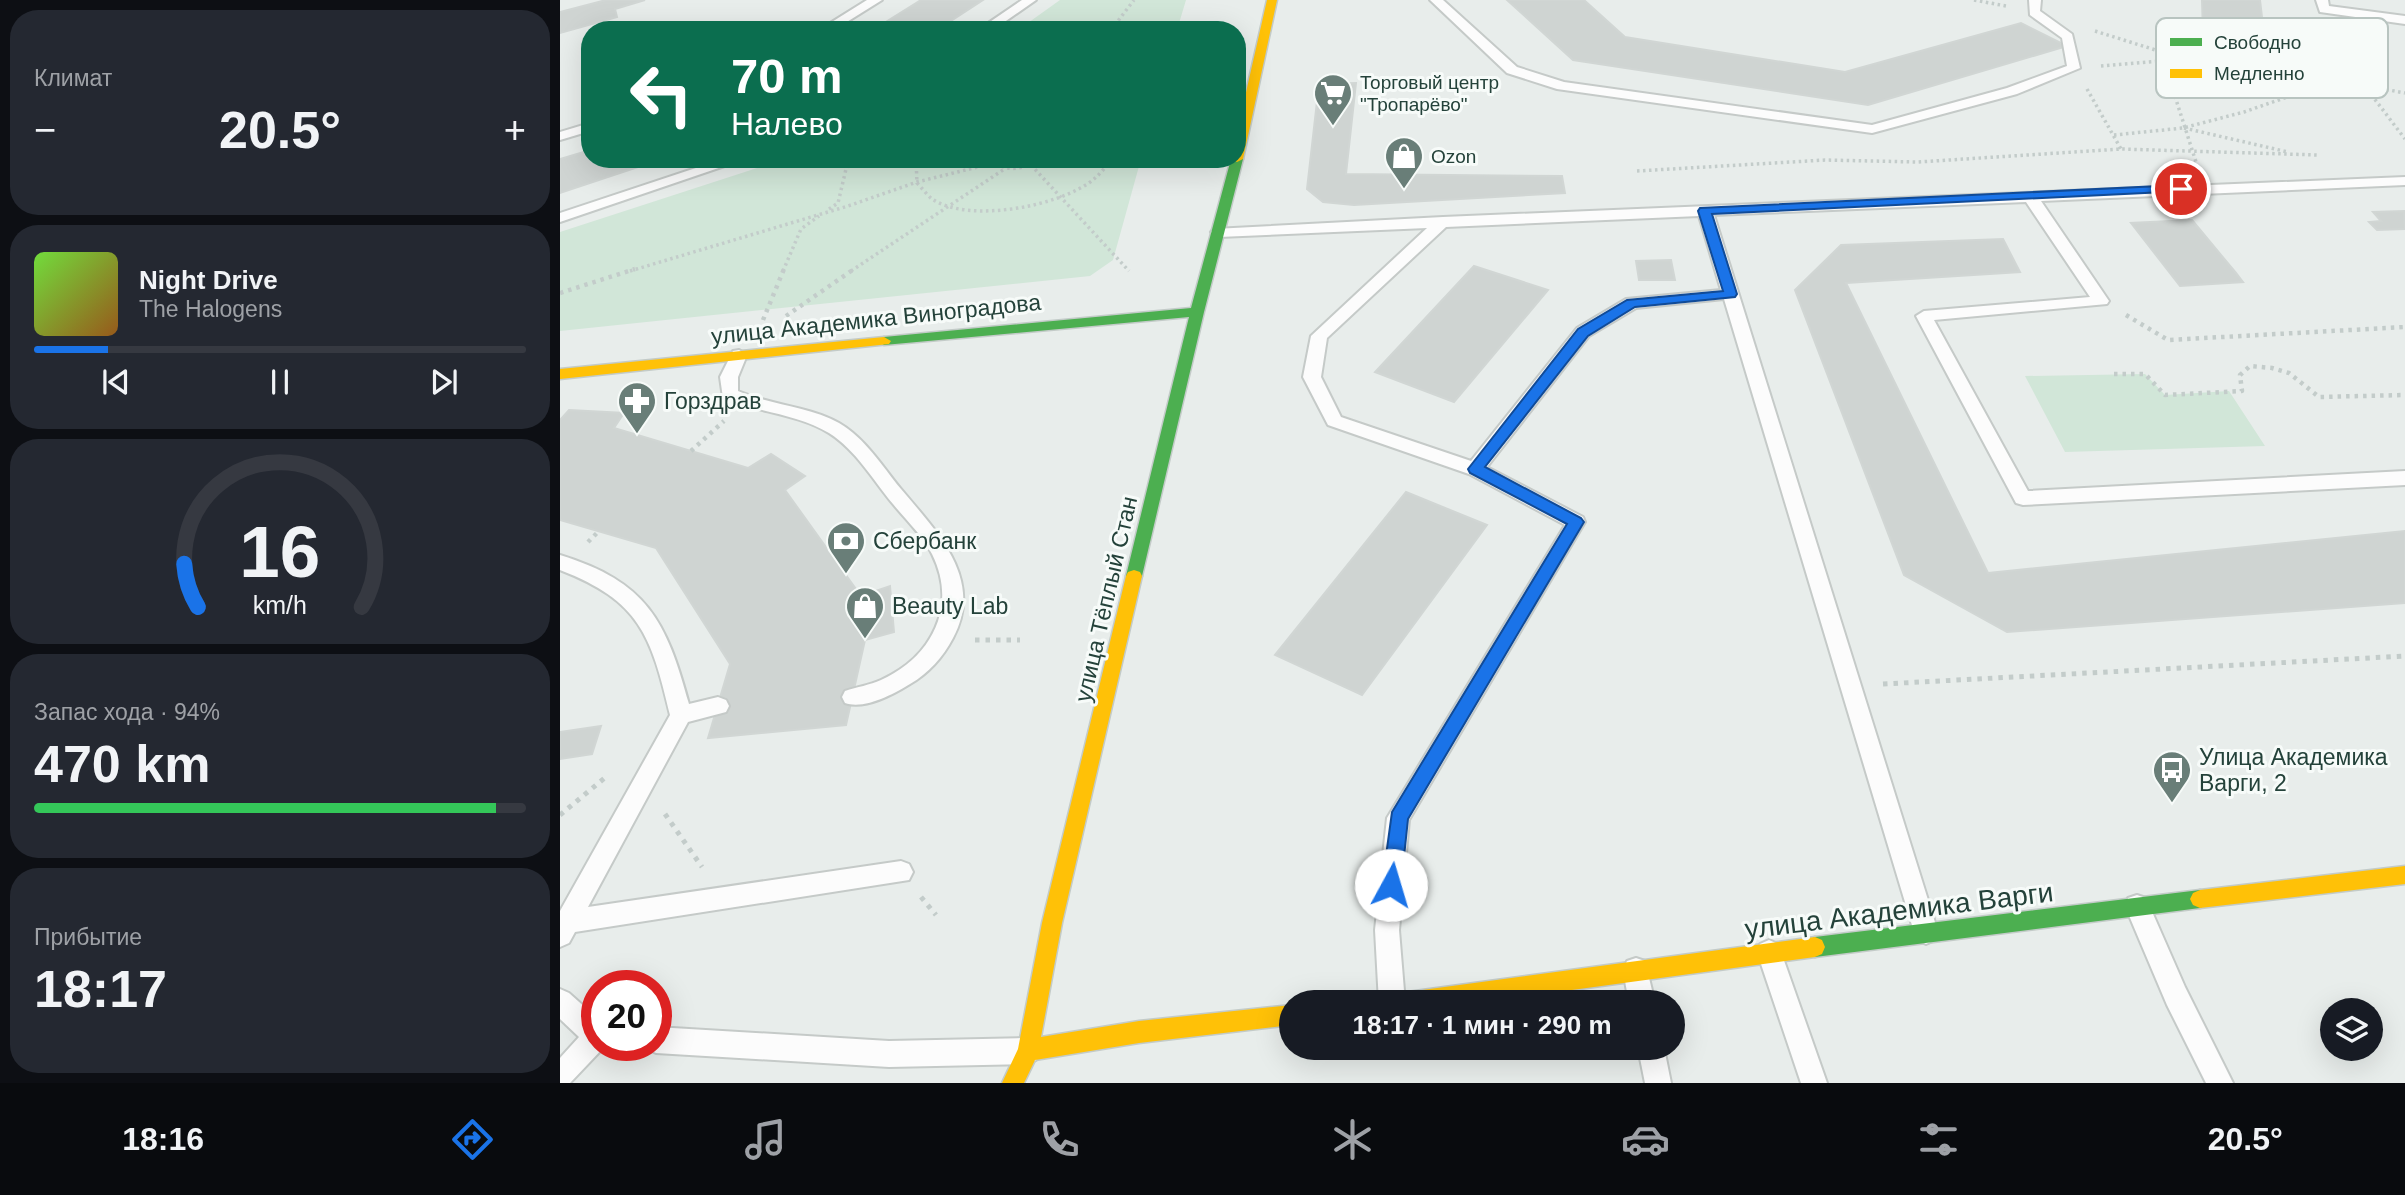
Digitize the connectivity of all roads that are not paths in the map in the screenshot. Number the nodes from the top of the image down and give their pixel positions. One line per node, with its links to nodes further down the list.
1 (876, 0): 8 (lane)
2 (1030, 0): 9 (lane)
3 (1272, 0): 10 (street, улица Тёплый Стан)
4 (1436, 0): 5 (lane)
5 (2035, 0)
6 (2322, 0): 7 (lane)
7 (2405, 20)
8 (840, 21)
9 (998, 21)
10 (1246, 118)
11 (581, 130): 12 (lane)
12 (560, 136)
13 (711, 168): 18 (lane)
14 (1235, 168): 20 (street, улица Тёплый Стан)
15 (2405, 181): 16 (lane)
16 (2030, 196): 17 (lane); 26 (lane)
17 (1704, 211): 19 (lane); 21 (lane)
18 (560, 218)
19 (1443, 221): 20 (lane); 25 (lane)
20 (1219, 232): 22 (street, улица Тёплый Стан)
21 (1730, 294): 25 (lane); 35 (lane)
22 (1197, 312): 23 (street, улица Академика Виноградова); 44 (street, улица Тёплый Стан)
23 (739, 355): 24 (street, улица Академика Виноградова); 28 (lane)
24 (560, 374)
25 (1475, 469): 38 (lane)
26 (2405, 478)
27 (560, 562): 30 (lane)
28 (853, 696)
29 (718, 706): 30 (lane)
30 (681, 715): 34 (lane)
31 (901, 872): 34 (lane)
32 (2405, 875): 33 (street, улица Академика Варги)
33 (2137, 906): 35 (street, улица Академика Варги); 50 (lane)
34 (564, 929)
35 (1926, 932): 36 (street, улица Академика Варги)
36 (1769, 952): 37 (street, улица Академика Варги); 49 (lane)
37 (1636, 970): 39 (street, улица Академика Варги); 40 (lane)
38 (1391, 990)
39 (1493, 990)
40 (1640, 990)
41 (560, 1002): 46 (lane)
42 (1279, 1016): 44 (street)
43 (672, 1041): 44 (lane)
44 (1028, 1051): 47 (street)
45 (1653, 1060): 48 (lane)
46 (568, 1076)
47 (1013, 1083)
48 (1658, 1083)
49 (1815, 1083)
50 (2220, 1083)

